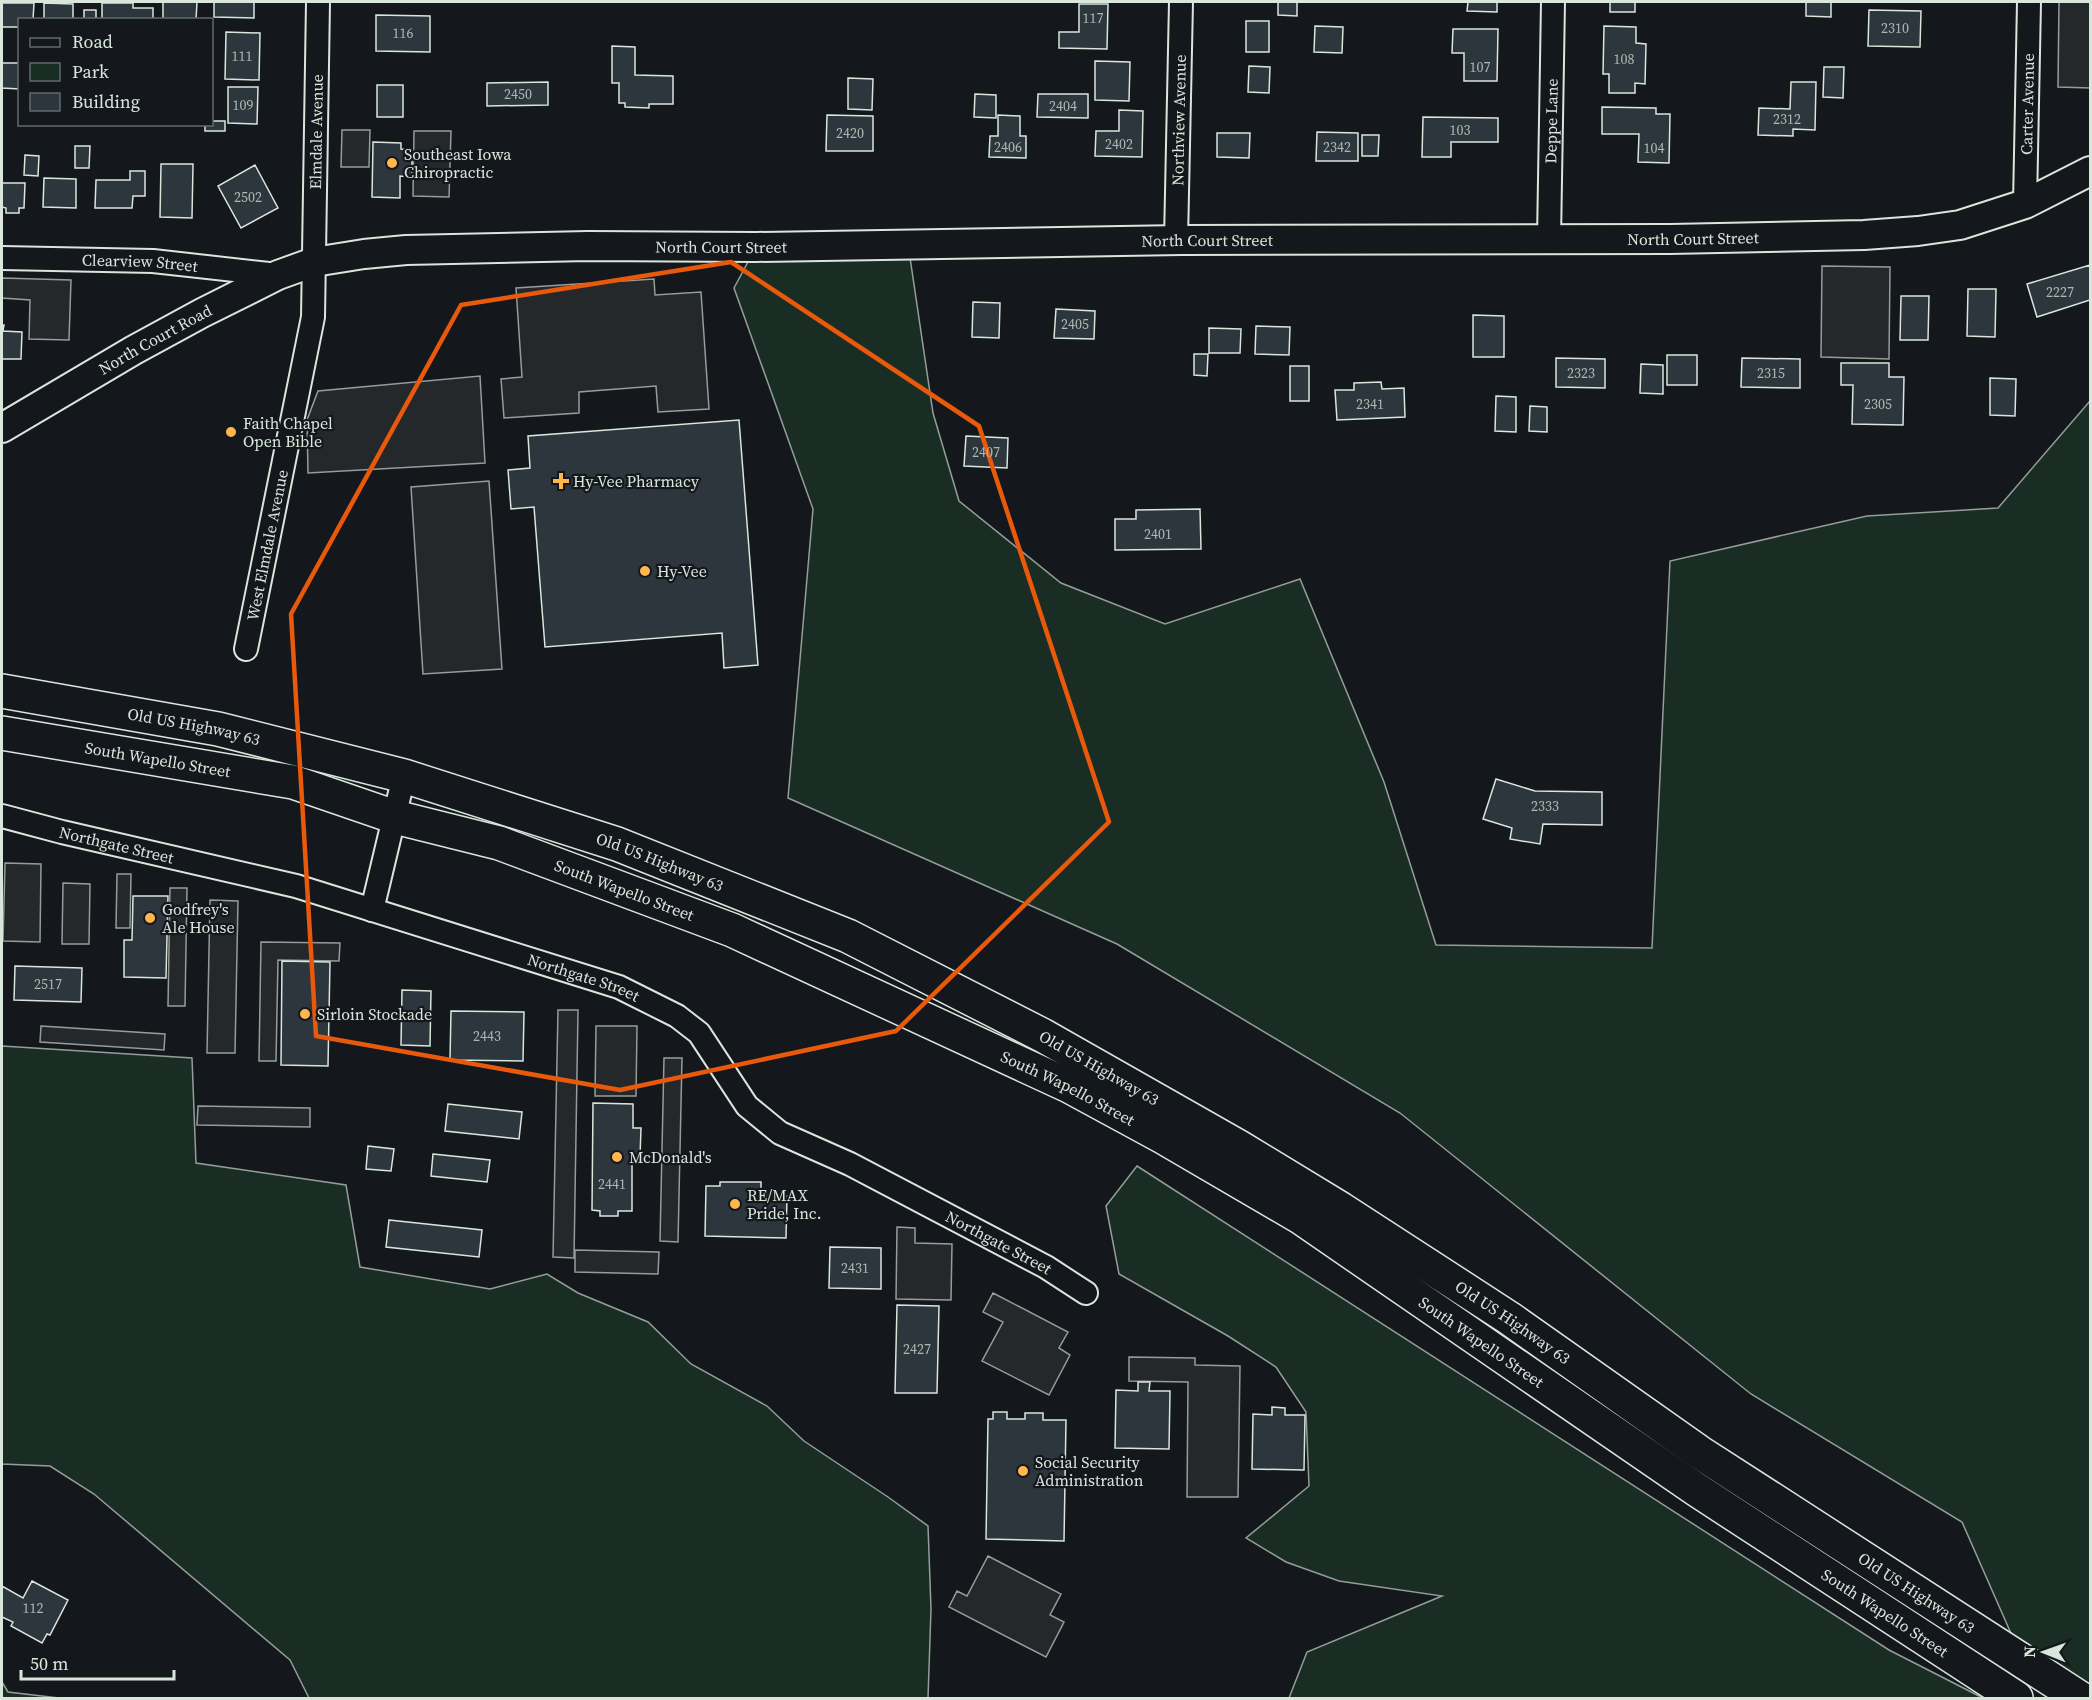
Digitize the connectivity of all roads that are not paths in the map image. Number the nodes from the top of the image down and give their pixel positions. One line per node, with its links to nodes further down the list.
1 (318, 2): 10 (street, Elmdale Avenue)
2 (1181, 2): 8 (street, Northview Avenue)
3 (1553, 2): 7 (street, Deppe Lane)
4 (2029, 2): 6 (street, Carter Avenue)
5 (2091, 171): 6 (main road, North Court Street)
6 (2025, 204): 7 (main road, North Court Street)
7 (1549, 239): 8 (main road, North Court Street)
8 (1176, 240): 10 (main road, North Court Street)
9 (2, 258): 11 (street, Clearview Street)
10 (314, 262): 11 (main road, North Court Road); 13 (street, West Elmdale Avenue)
11 (278, 275): 12 (main road, North Court Road)
12 (2, 428)
13 (246, 649)
14 (2, 691): 16 (highway, Old US Highway 63)
15 (2, 733): 18 (highway, South Wapello Street)
16 (405, 776): 18 (street); 22 (highway, Old US Highway 63)
17 (2, 816): 19 (street, Northgate Street)
18 (395, 817): 19 (street); 21 (highway, South Wapello Street)
19 (372, 910): 20 (street, Northgate Street)
20 (1086, 1293)
21 (2016, 1698)
22 (2080, 1698)

